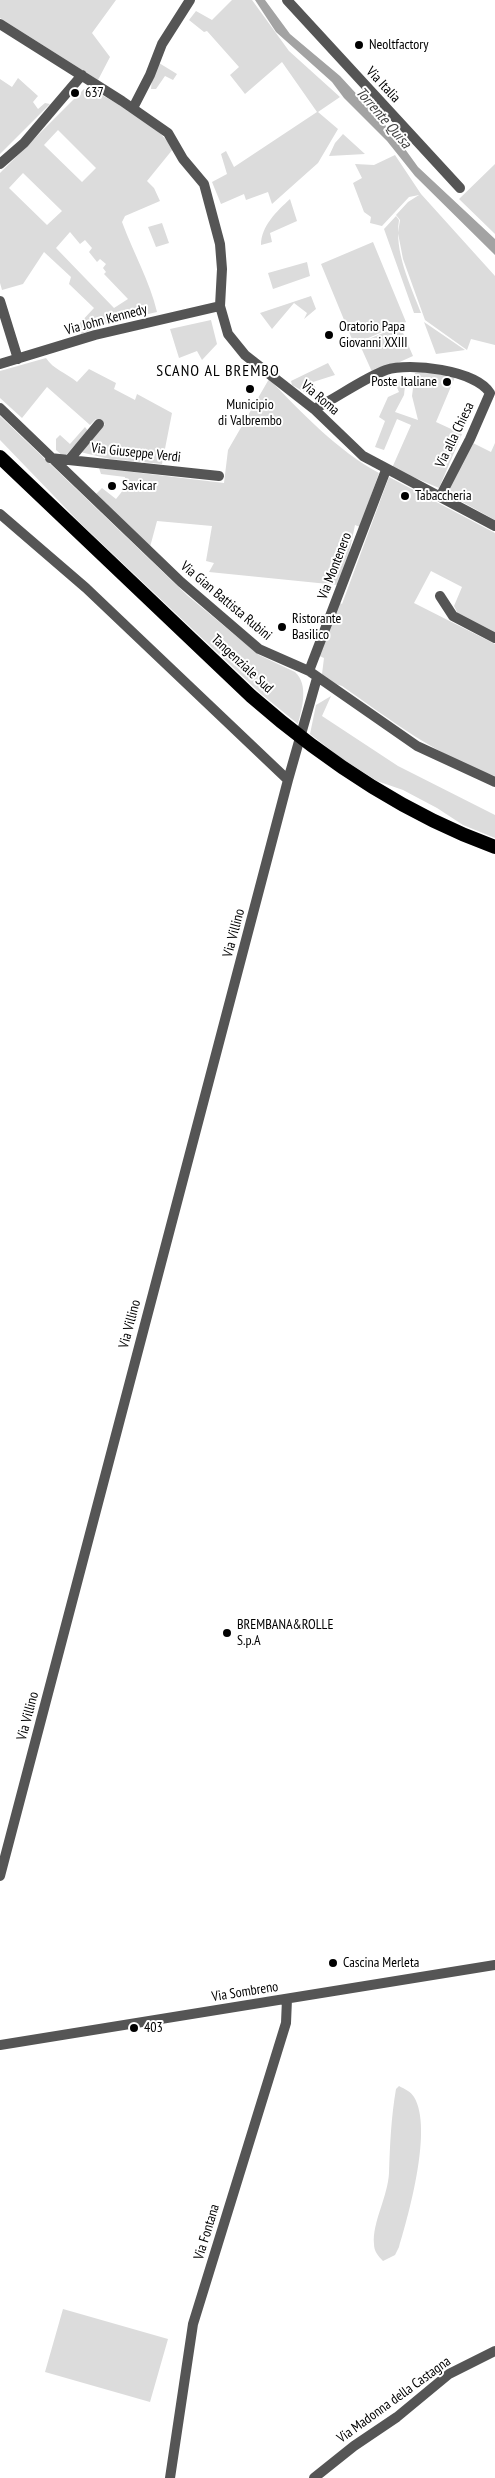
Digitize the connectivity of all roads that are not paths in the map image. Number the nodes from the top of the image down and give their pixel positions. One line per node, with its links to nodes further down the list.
1 (190, 0): 5 (street)
2 (287, 0): 7 (street, Via Italia)
3 (0, 24): 4 (street, Via Roma)
4 (82, 75): 5 (street, Via Roma); 6 (street)
5 (133, 108): 9 (street, Via Roma)
6 (0, 164)
7 (460, 188)
8 (0, 301): 10 (street)
9 (220, 306): 10 (street, Via John Kennedy); 13 (street, Via Roma)
10 (18, 359): 11 (street, Via John Kennedy)
11 (0, 364)
12 (0, 408): 16 (street, Via Gian Battista Rubini)
13 (314, 409): 18 (street, Via Roma); 20 (street, Via alla Chiesa)
14 (100, 424): 17 (street)
15 (0, 457): 28 (highway, Tangenziale Sud)
16 (50, 458): 17 (street, Via Giuseppe Verdi); 25 (street, Via Gian Battista Rubini)
17 (69, 460): 19 (street, Via Giuseppe Verdi)
18 (386, 470): 20 (street, Via Roma); 25 (street, Via Montenero)
19 (219, 476)
20 (440, 497): 22 (street, Via Roma)
21 (0, 514): 26 (street)
22 (495, 526)
23 (440, 596): 24 (street)
24 (495, 638)
25 (313, 675): 26 (street, Via Montenero); 27 (street, Via Gian Battista Rubini)
26 (288, 780): 29 (street, Via Villino)
27 (495, 782)
28 (495, 847)
29 (0, 1876)
30 (495, 1965): 31 (street, Via Sombreno)
31 (287, 1999): 32 (street, Via Sombreno); 34 (street, Via Fontana)
32 (0, 2045)
33 (495, 2351): 35 (street, Via Madonna della Castagna)
34 (170, 2478)
35 (314, 2478)

